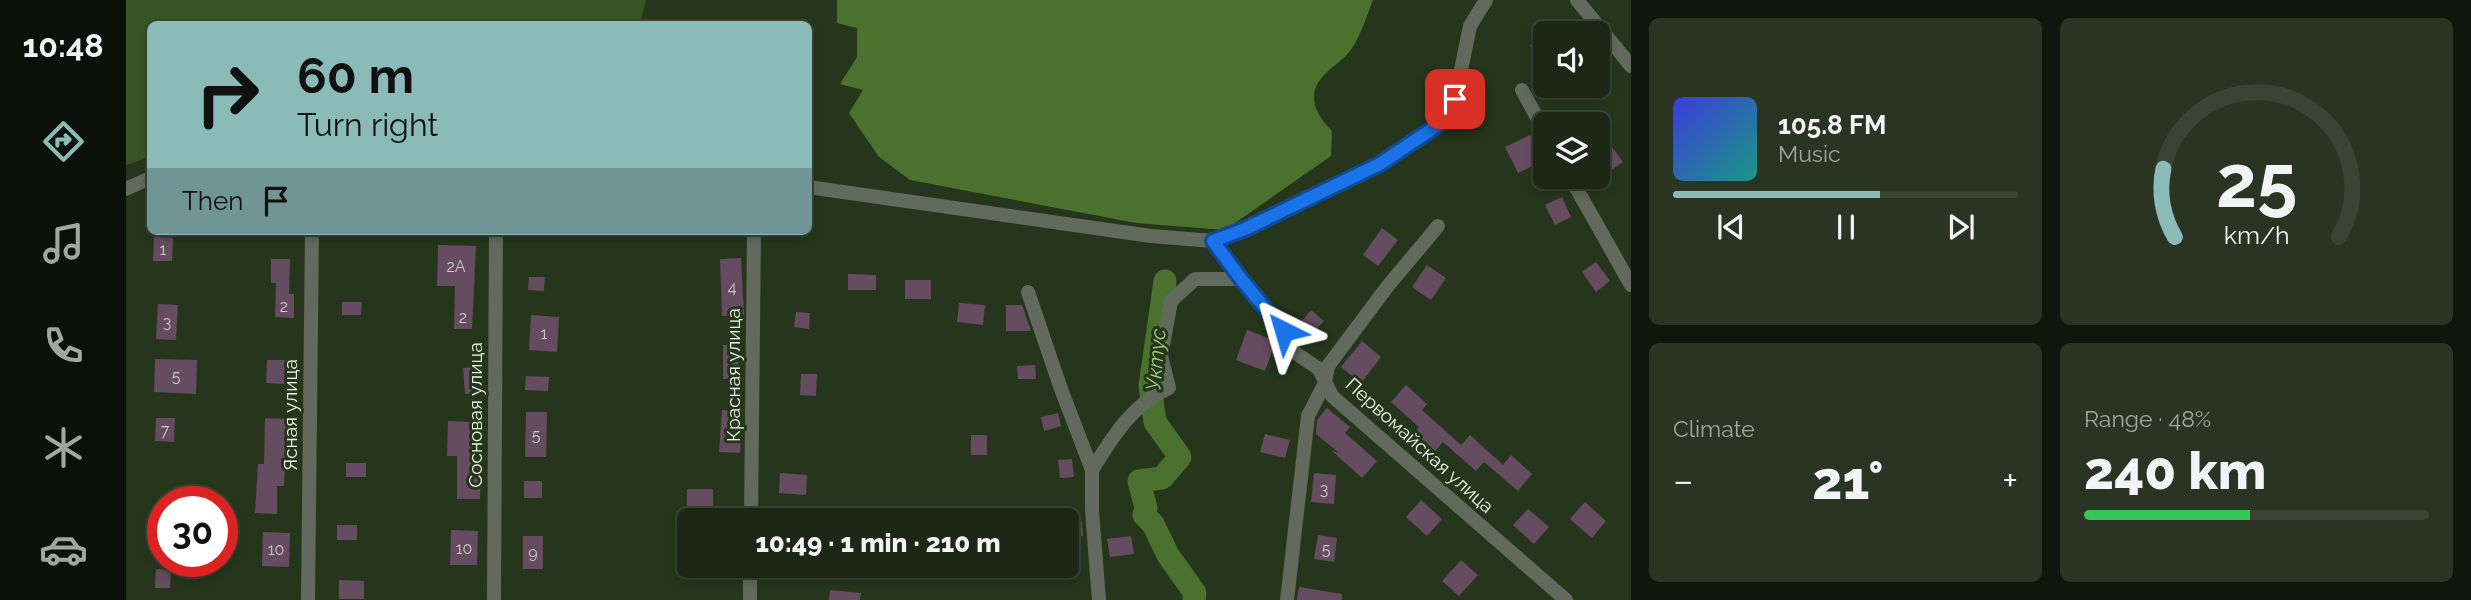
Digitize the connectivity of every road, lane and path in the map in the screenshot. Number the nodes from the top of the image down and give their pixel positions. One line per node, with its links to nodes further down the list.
1 (1486, 0): 14 (street)
2 (1577, 0): 3 (street)
3 (1631, 66)
4 (1522, 90): 5 (street)
5 (1534, 112)
6 (147, 179): 8 (street)
7 (812, 188): 14 (street)
8 (126, 189)
9 (1577, 189): 16 (street)
10 (1438, 226): 18 (street)
11 (312, 235): 22 (street, Ясная улица)
12 (496, 235): 23 (street, Сосновая улица)
13 (754, 235): 20 (street, Красная улица)
14 (1213, 241): 15 (street, Первомайская улица)
15 (1241, 279): 18 (street, Первомайская улица); 19 (street)
16 (1631, 285)
17 (1028, 292): 19 (street)
18 (1325, 383): 26 (street); 27 (street, Первомайская улица)
19 (1092, 470): 25 (street)
20 (751, 508)
21 (750, 578): 24 (street)
22 (308, 600)
23 (494, 600)
24 (750, 600)
25 (1100, 600)
26 (1287, 600)
27 (1566, 600)

